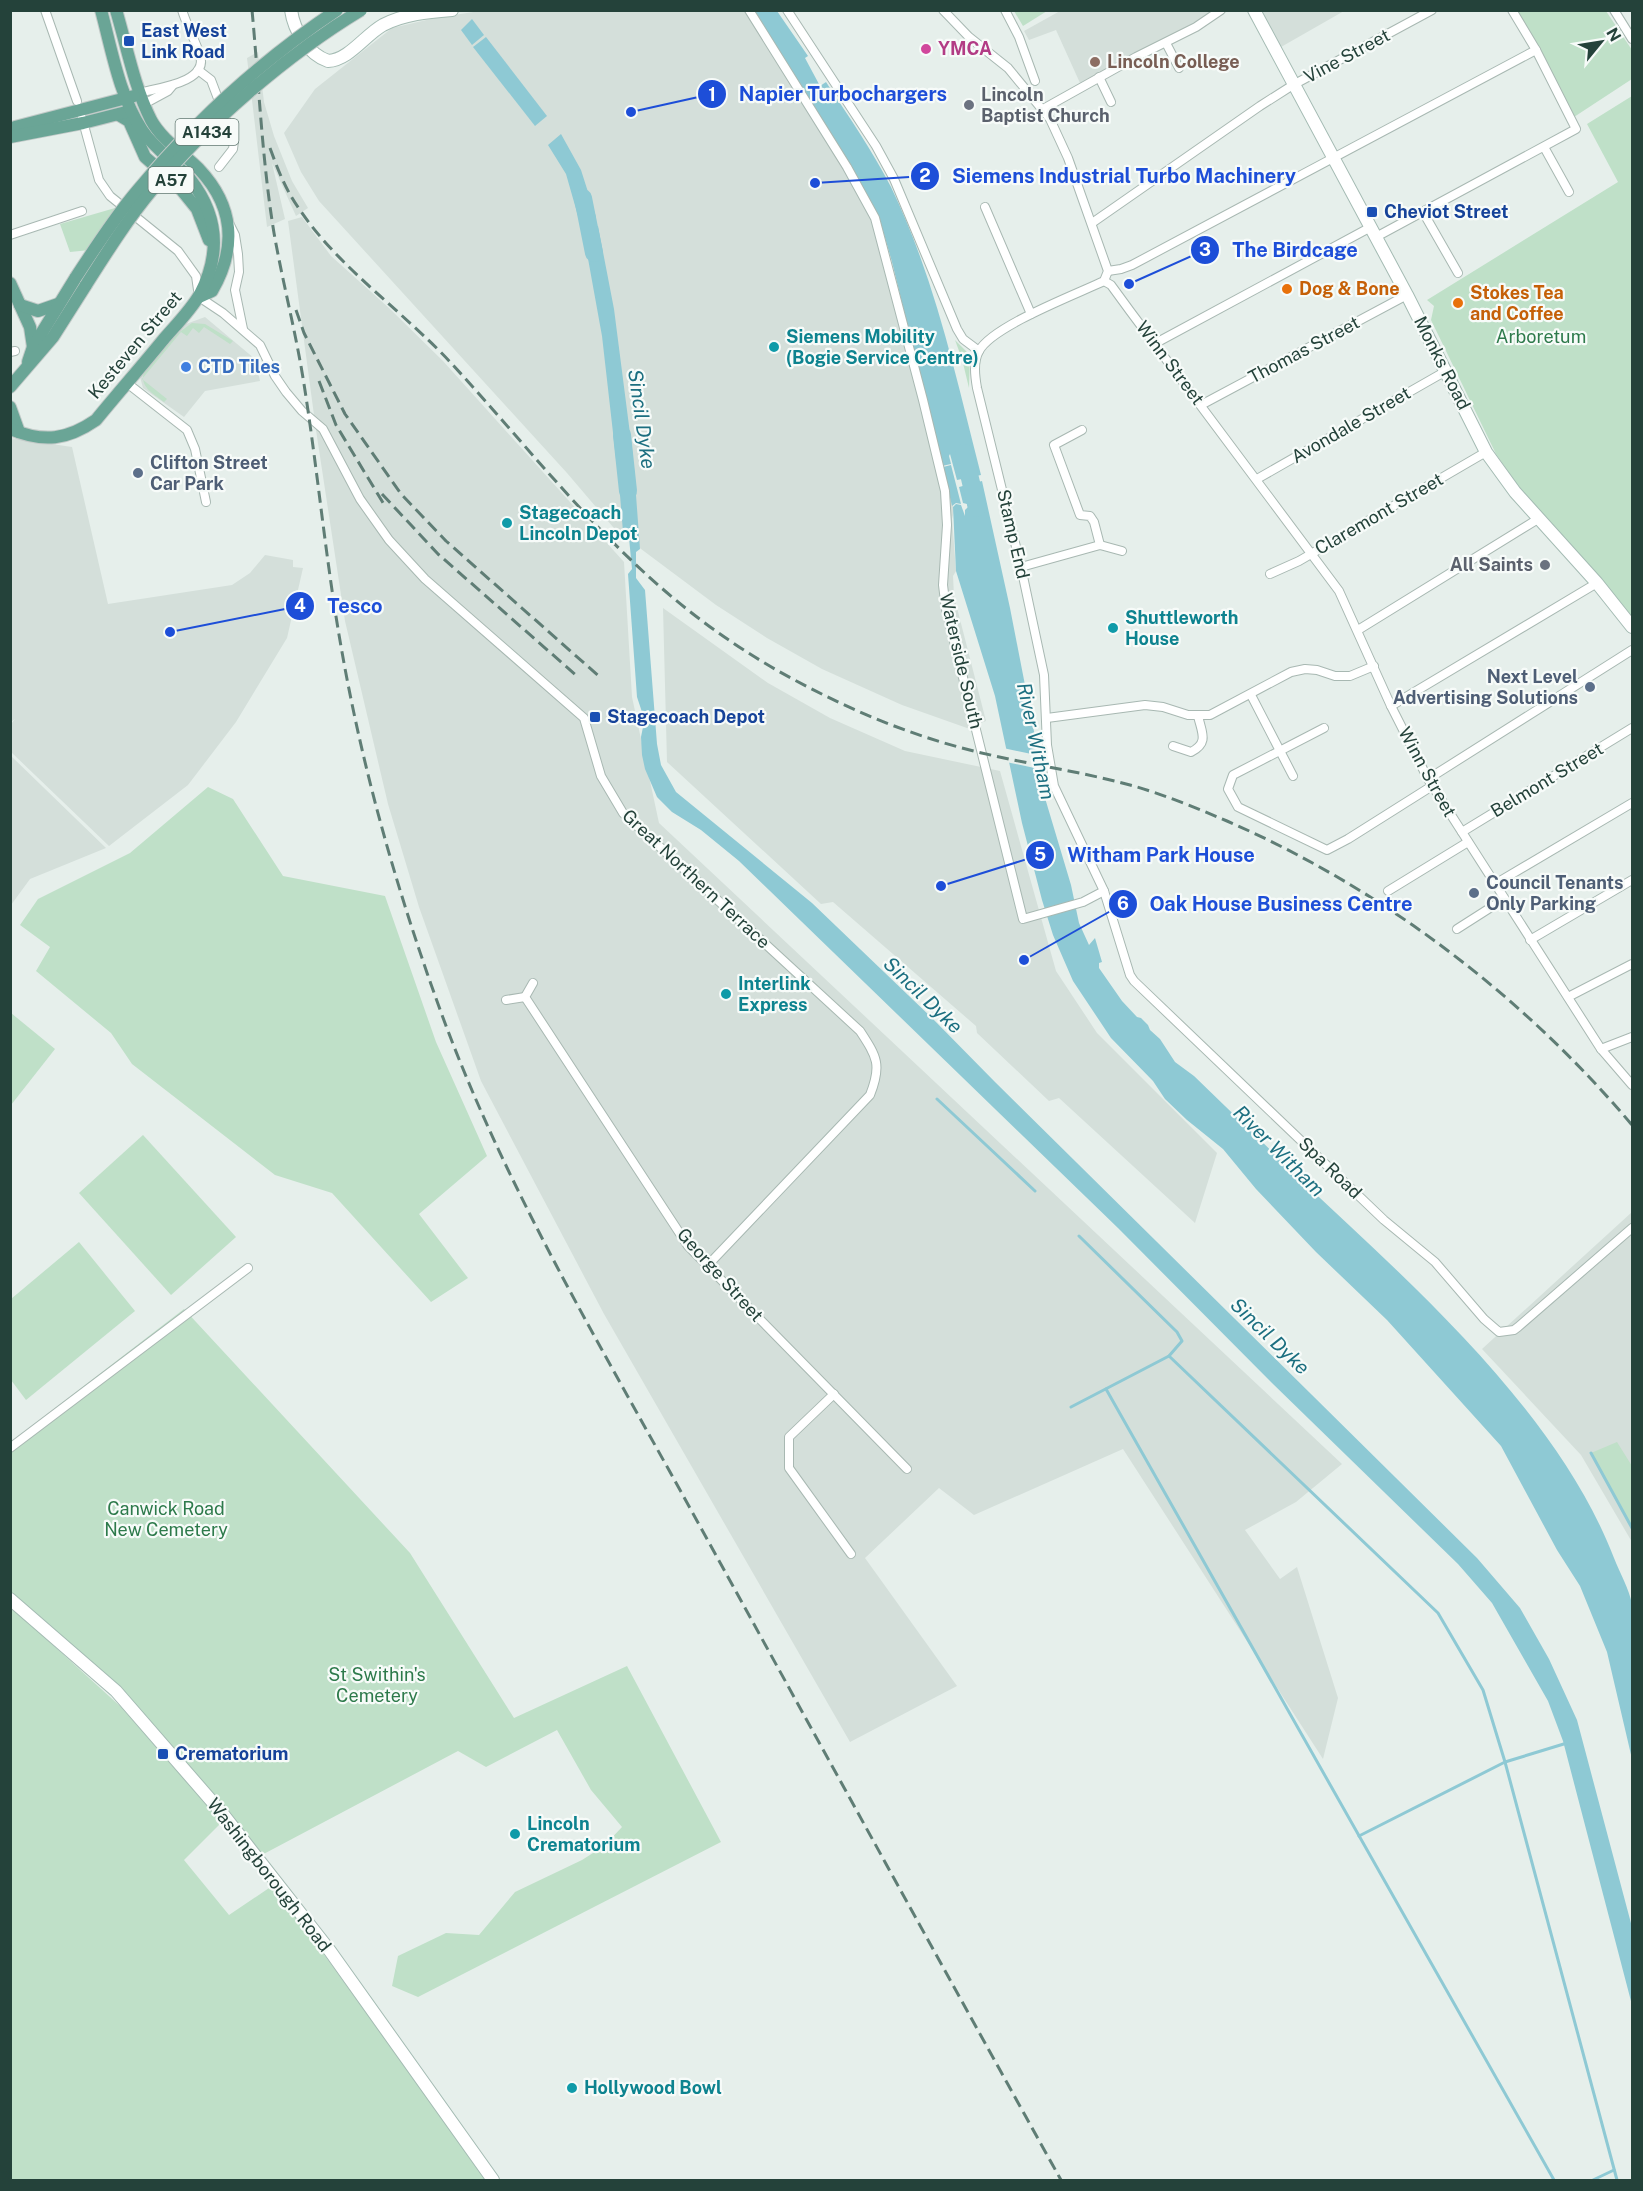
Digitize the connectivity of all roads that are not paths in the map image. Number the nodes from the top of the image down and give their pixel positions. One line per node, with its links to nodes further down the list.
1 (45, 10): 29 (street, Kesteven Street)
2 (101, 10): 26 (main road, A57)
3 (116, 10): 26 (main road, A57)
4 (182, 10): 22 (street)
5 (291, 10): 8 (main road)
6 (338, 10): 47 (main road, A1434, bridge)
7 (361, 10): 47 (main road, A1434, bridge)
8 (452, 10)
9 (749, 10): 97 (street, Waterside South)
10 (787, 10): 58 (street)
11 (943, 10): 28 (street)
12 (1005, 10): 24 (street)
13 (1221, 10): 19 (street)
14 (1254, 10): 25 (main road, Monks Road)
15 (1432, 10): 25 (street, Vine Street)
16 (1512, 10): 20 (street)
17 (1614, 10): 18 (street)
18 (1632, 39)
19 (1166, 43): 21 (street); 23 (street)
20 (1536, 50): 33 (street); 34 (street)
21 (1179, 68)
22 (198, 70): 26 (street); 35 (street)
23 (1099, 77): 27 (street); 28 (street)
24 (1035, 81)
25 (1293, 85): 34 (main road, Monks Road); 41 (street, Vine Street)
26 (136, 102): 29 (main road); 30 (main road); 40 (main road, A57); 44 (main road, A57)
27 (1111, 102)
28 (1043, 109): 41 (street)
29 (80, 112): 30 (main road); 31 (main road); 32 (main road); 51 (street, Kesteven Street)
30 (119, 115): 44 (main road, A57)
31 (10, 129)
32 (10, 137)
33 (1544, 147): 36 (street); 39 (street)
34 (1331, 158): 42 (main road, Monks Road); 45 (street)
35 (219, 167)
36 (1569, 192)
37 (985, 207): 54 (street)
38 (82, 211): 43 (street)
39 (1423, 212): 42 (street); 46 (street)
40 (229, 222): 51 (main road, A57); 55 (street)
41 (1092, 223): 45 (street)
42 (1373, 232): 50 (main road, Monks Road); 56 (street)
43 (10, 235)
44 (214, 252): 51 (main road, A57)
45 (1108, 271): 48 (street)
46 (1458, 273)
47 (81, 281): 52 (main road, A1434); 59 (main road, A1434)
48 (1104, 281): 54 (street); 56 (street, Winn Street)
49 (10, 283): 53 (main road)
50 (1407, 295): 60 (main road, Monks Road); 64 (street, Thomas Street)
51 (198, 297): 55 (street, Great Northern Terrace); 61 (main road, Kesteven Street / A57)
52 (59, 304): 53 (main road); 57 (main road, A1434)
53 (20, 305): 57 (main road)
54 (1031, 314): 58 (street)
55 (243, 329): 111 (street, Great Northern Terrace)
56 (1154, 344): 64 (street, Winn Street)
57 (33, 347): 59 (main road, A1434)
58 (979, 351): 75 (street, Stamp End)
59 (27, 366): 62 (main road, A1434)
60 (1446, 371): 68 (main road, Monks Road); 69 (street, Avondale Street)
61 (127, 383): 66 (main road, Kesteven Street / A57); 70 (street)
62 (11, 387): 63 (main road)
63 (10, 395)
64 (1201, 405): 69 (street, Winn Street)
65 (10, 407): 66 (main road, Kesteven Street / A57)
66 (15, 430)
67 (1082, 430): 72 (street)
68 (1486, 452): 71 (main road, Monks Road); 74 (street, Claremont Street)
69 (1257, 479): 74 (street, Winn Street)
70 (206, 502)
71 (1538, 519): 77 (main road, Monks Road); 79 (street)
72 (1101, 545): 73 (street); 75 (street)
73 (1122, 551)
74 (1312, 554): 76 (street, Claremont Street); 79 (street, Winn Street)
75 (1021, 567): 85 (street, Stamp End)
76 (1270, 574)
77 (1598, 583): 78 (main road, Monks Road); 83 (street)
78 (1632, 627)
79 (1358, 630): 81 (street, Winn Street)
80 (1632, 650): 91 (street)
81 (1374, 666): 82 (street); 83 (street, Winn Street)
82 (1251, 695): 84 (street); 89 (street)
83 (1391, 706): 91 (street, Winn Street)
84 (1198, 717): 85 (street); 88 (street)
85 (1047, 718): 97 (street, Spa Road)
86 (1324, 728): 89 (street)
87 (1632, 728): 93 (street, Belmont Street)
88 (1173, 746)
89 (1280, 750): 90 (street); 91 (street)
90 (1293, 776)
91 (1430, 782): 93 (street, Winn Street)
92 (1632, 803): 96 (street)
93 (1462, 832): 94 (street, Winn Street)
94 (1468, 842): 96 (street, Winn Street); 98 (street)
95 (1632, 880): 101 (street)
96 (1495, 884): 99 (street, Winn Street)
97 (1104, 891): 110 (street, Spa Road)
98 (1388, 891)
99 (1504, 899): 100 (street); 101 (street, Winn Street)
100 (1457, 929)
101 (1530, 940): 105 (street, Winn Street)
102 (1632, 964): 105 (street)
103 (533, 983): 104 (street)
104 (525, 997): 106 (street); 111 (street, George Street)
105 (1568, 997): 108 (street, Winn Street)
106 (506, 1000)
107 (1632, 1037): 108 (street)
108 (1601, 1049): 109 (street, Winn Street)
109 (1632, 1085)
110 (1632, 1228)
111 (708, 1265): 113 (street, George Street)
112 (248, 1268): 114 (street)
113 (834, 1394): 115 (street, George Street); 116 (street)
114 (10, 1448)
115 (907, 1469)
116 (851, 1554)
117 (10, 1599): 118 (main road, Washingborough Road)
118 (493, 2181)

